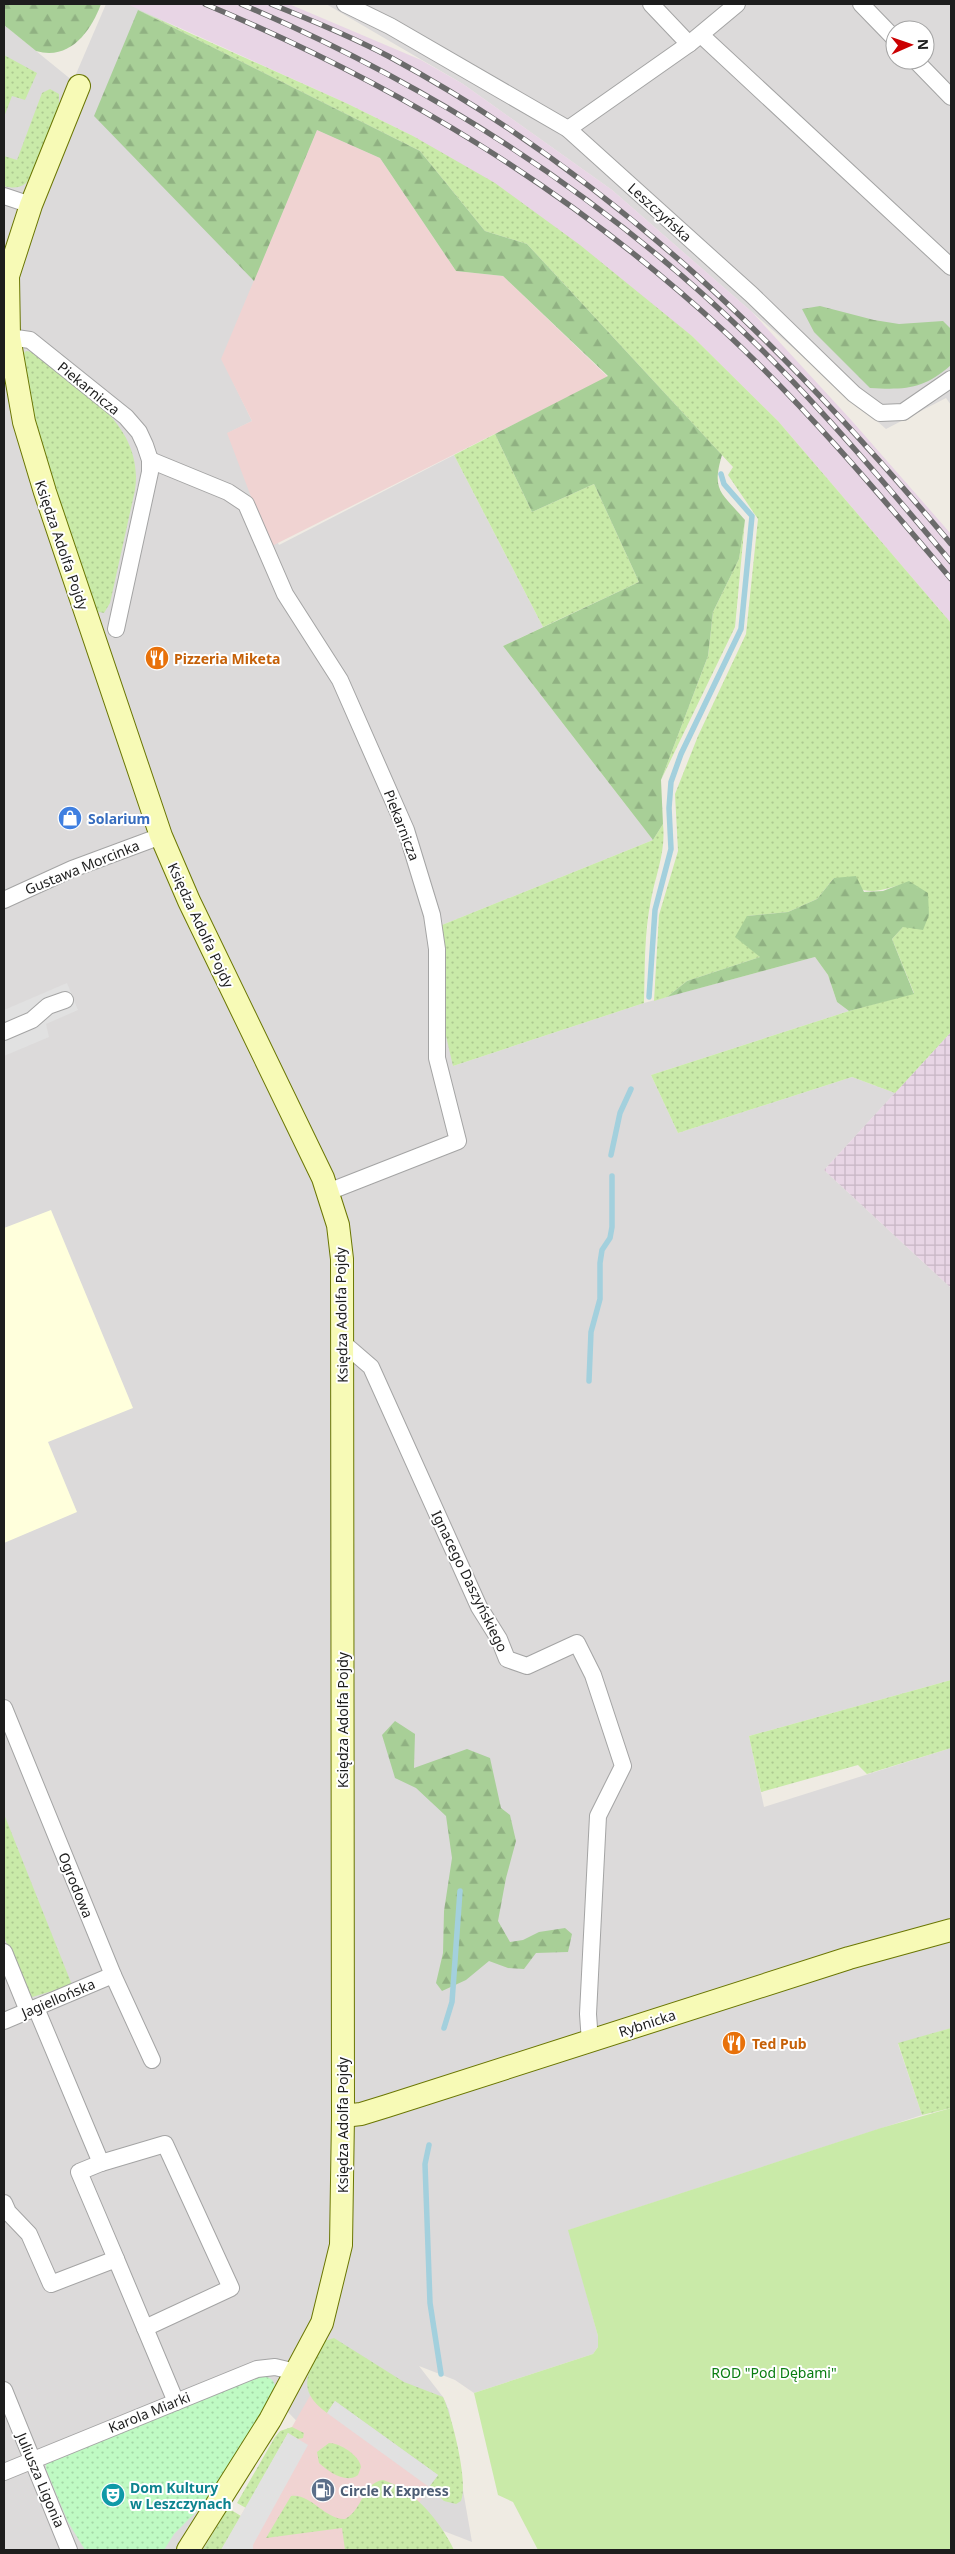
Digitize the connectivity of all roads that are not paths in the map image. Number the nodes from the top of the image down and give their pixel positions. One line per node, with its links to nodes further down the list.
1 (651, 4): 6 (street)
2 (737, 4): 6 (street)
3 (861, 4): 5 (street)
4 (356, 6): 10 (street, Leszczyńska)
5 (885, 29)
6 (695, 40): 10 (street); 13 (street)
7 (925, 70): 9 (street)
8 (79, 86): 12 (street, Księdza Adolfa Pojdy)
9 (951, 97)
10 (568, 129): 15 (street, Leszczyńska)
11 (4, 196): 12 (street)
12 (31, 204): 14 (street, Księdza Adolfa Pojdy)
13 (951, 267)
14 (9, 337): 16 (street, Piekarnicza); 18 (street, Księdza Adolfa Pojdy)
15 (950, 384)
16 (150, 460): 17 (street, Piekarnicza); 22 (street, Piekarnicza)
17 (116, 629)
18 (161, 836): 19 (street, Gustawa Morcinka); 22 (street, Księdza Adolfa Pojdy)
19 (4, 900)
20 (65, 1000): 21 (street)
21 (4, 1032)
22 (328, 1192): 23 (street, Księdza Adolfa Pojdy)
23 (342, 1342): 30 (street, Ignacego Daszyńskiego); 32 (street, Księdza Adolfa Pojdy)
24 (4, 1708): 27 (street, Ogrodowa)
25 (951, 1930): 30 (street, Rybnicka)
26 (4, 1952): 28 (street)
27 (113, 1975): 28 (street, Jagiellońska); 31 (street, Ogrodowa)
28 (32, 2010): 29 (street, Jagiellońska); 33 (street)
29 (4, 2021)
30 (590, 2042): 32 (street, Rybnicka)
31 (152, 2060)
32 (343, 2116): 37 (street, Księdza Adolfa Pojdy)
33 (101, 2163): 35 (street); 36 (street)
34 (4, 2203): 35 (street)
35 (116, 2259): 36 (street)
36 (145, 2328): 39 (street)
37 (296, 2372): 39 (street, Karola Miarki); 43 (street, Księdza Adolfa Pojdy)
38 (4, 2390): 40 (street, Juliusza Ligonia)
39 (176, 2402): 40 (street, Karola Miarki)
40 (33, 2459): 41 (street, Karola Miarki); 42 (street, Juliusza Ligonia)
41 (4, 2472)
42 (70, 2547)
43 (188, 2550)

